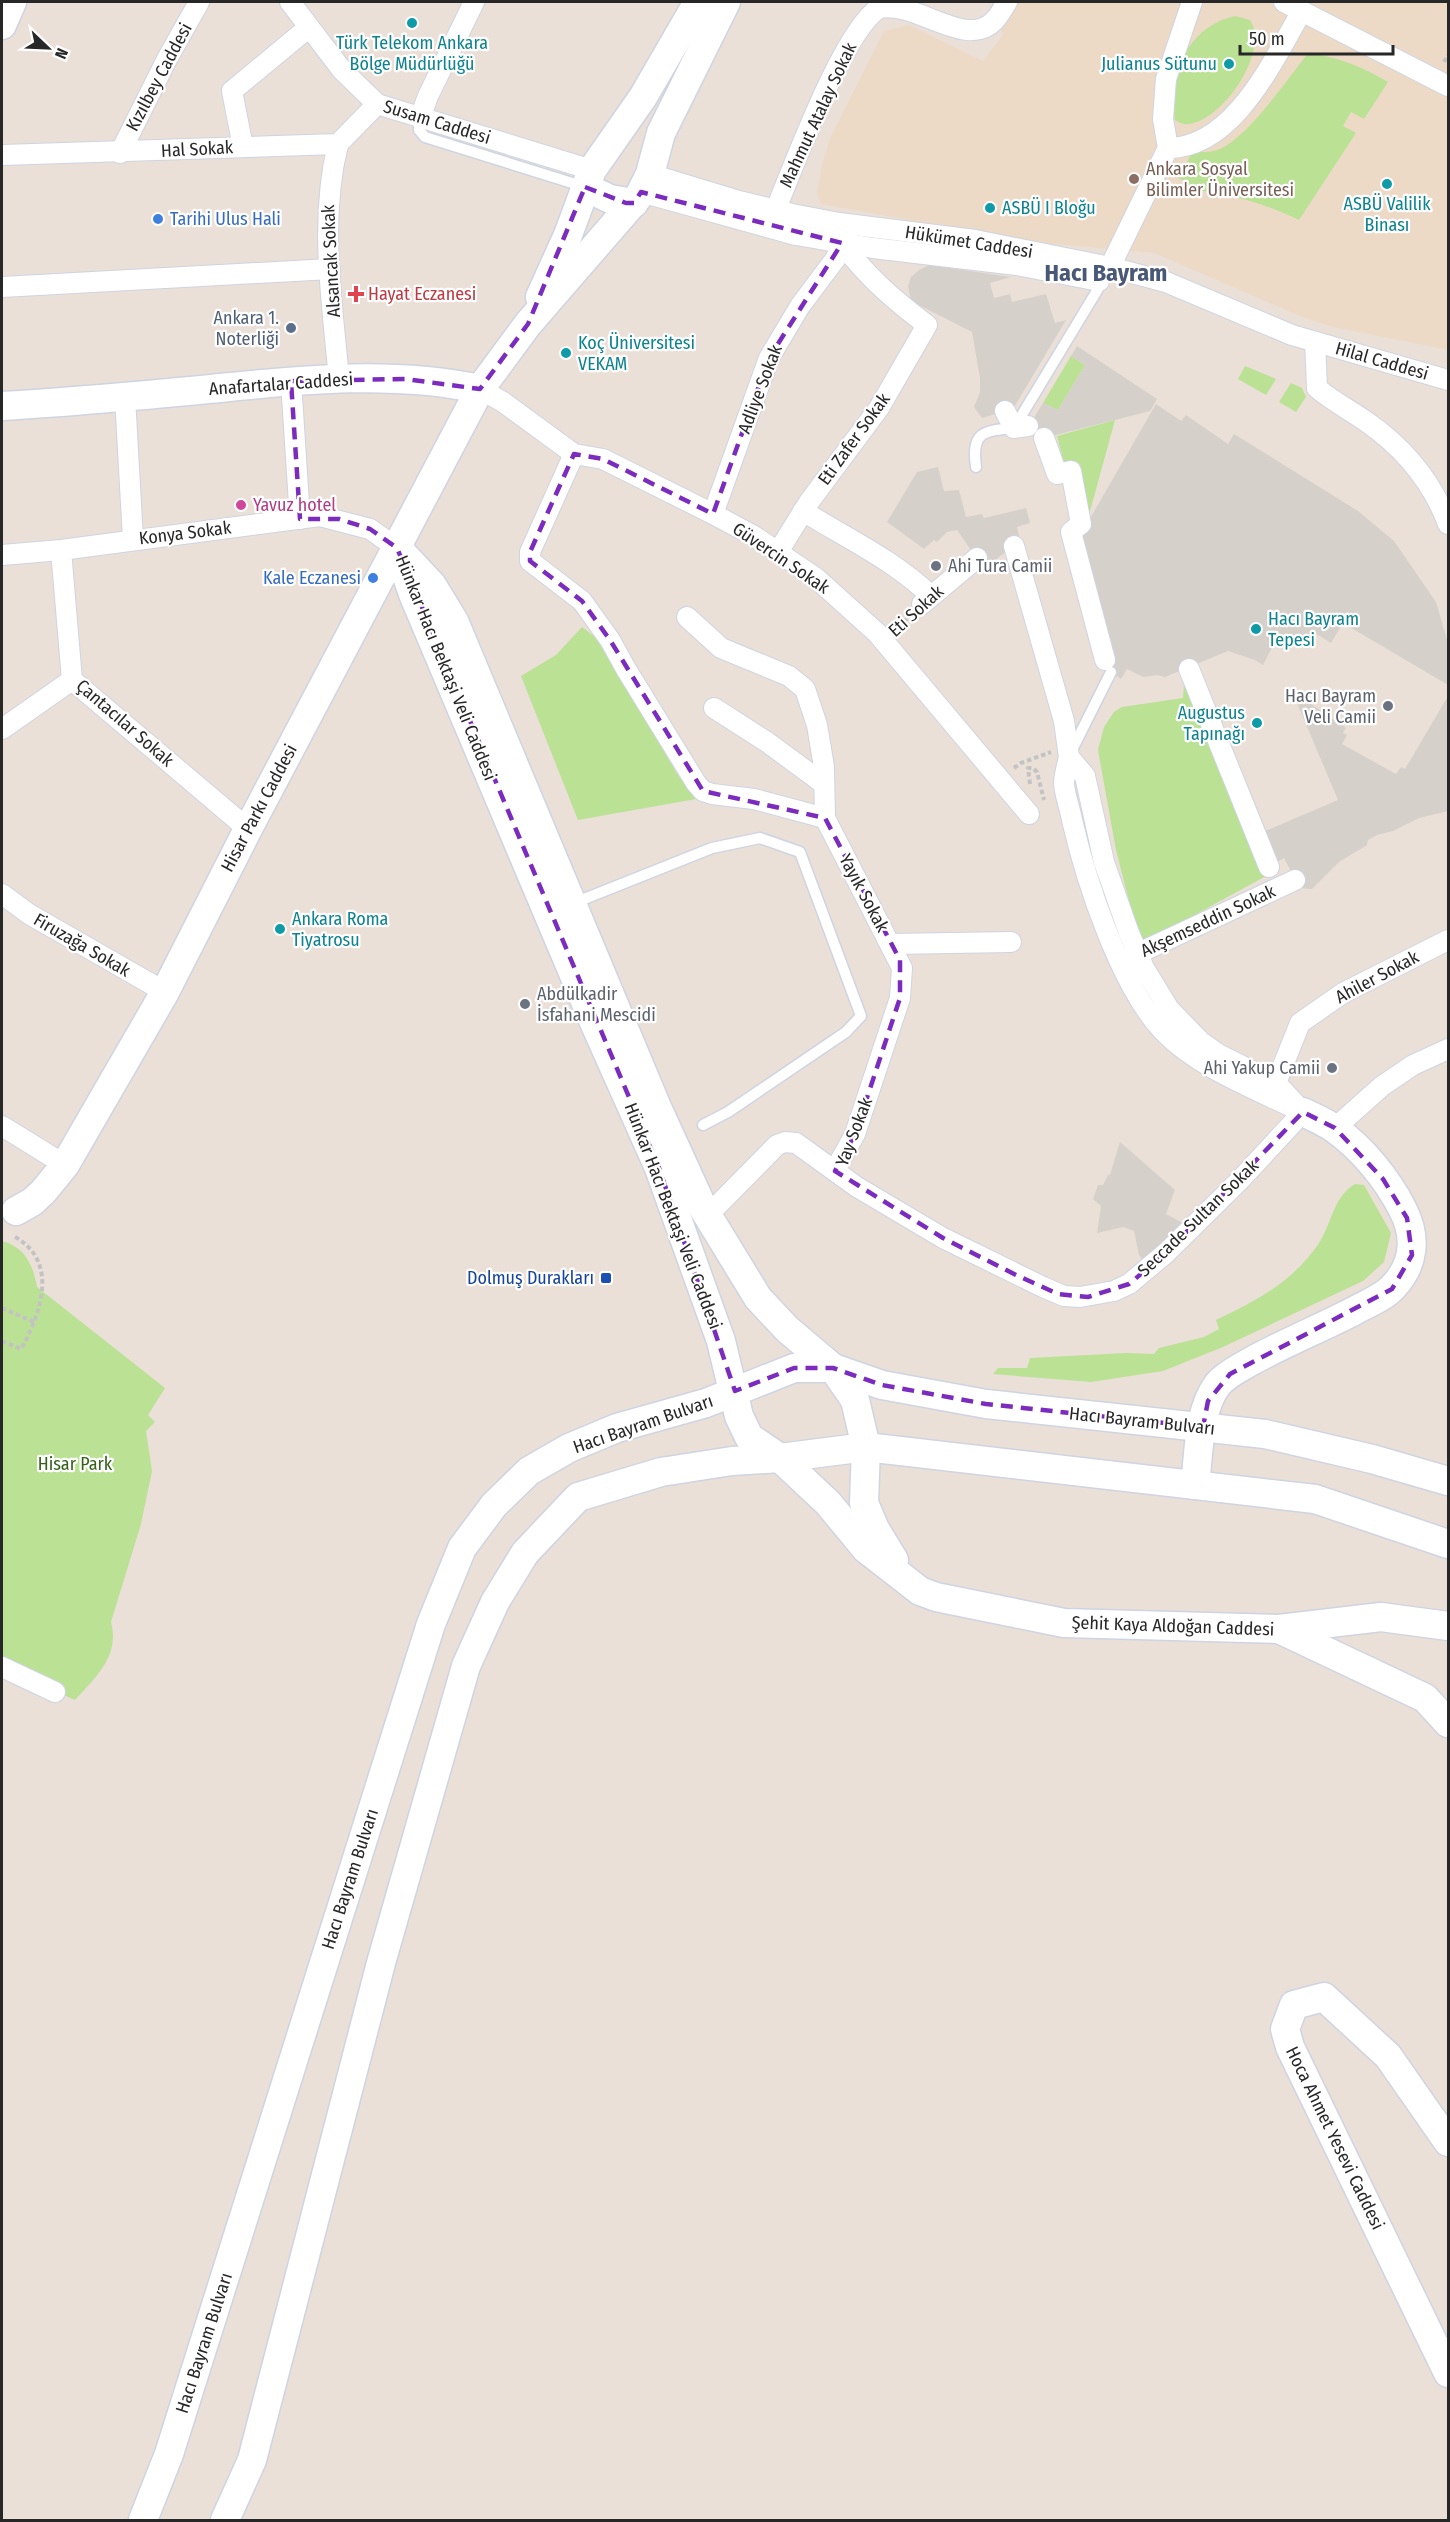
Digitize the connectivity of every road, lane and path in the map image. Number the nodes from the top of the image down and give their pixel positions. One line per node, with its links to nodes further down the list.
1 (12, 2): 12 (main road)
2 (199, 2): 21 (street, Kızılbey Caddesi)
3 (290, 2): 13 (street, Susam Caddesi)
4 (474, 2): 16 (street)
5 (698, 2): 18 (main road)
6 (726, 2): 24 (main road)
7 (895, 2): 8 (street); 25 (street, Mahmut Atalay Sokak)
8 (1007, 2)
9 (1192, 2): 20 (street)
10 (1284, 2): 11 (street)
11 (1302, 11): 14 (street); 20 (street)
12 (2, 25)
13 (308, 28): 15 (street, Susam Caddesi); 19 (street)
14 (1449, 86)
15 (377, 104): 16 (street, Susam Caddesi); 17 (street)
16 (420, 118): 23 (street, Susam Caddesi)
17 (338, 144): 19 (street, Hal Sokak); 27 (street, Alsancak Sokak)
18 (609, 144): 23 (main road); 24 (main road)
19 (243, 147): 21 (street, Hal Sokak)
20 (1168, 148): 28 (street)
21 (120, 153): 22 (street, Hal Sokak)
22 (2, 155)
23 (588, 178): 24 (main road); 30 (main road)
24 (644, 183): 25 (street, Hükümet Caddesi); 26 (street); 30 (main road)
25 (775, 210): 28 (street, Hükümet Caddesi)
26 (842, 243): 28 (street); 41 (street, Eti Zafer Sokak); 42 (street, Adliye Sokak)
27 (330, 269): 29 (street); 32 (street, Alsancak Sokak)
28 (1104, 274): 31 (street, Hükümet Caddesi); 38 (lane)
29 (2, 287)
30 (528, 324): 35 (main road)
31 (1316, 342): 33 (street, Hilal Caddesi); 44 (street)
32 (339, 379): 34 (main road, Anafartalar Caddesi); 35 (main road, Anafartalar Caddesi)
33 (1449, 380)
34 (291, 381): 36 (main road, Anafartalar Caddesi); 43 (street)
35 (491, 396): 39 (street, Güvercin Sokak); 47 (main road, Hisar Parkı Caddesi)
36 (124, 397): 37 (main road, Anafartalar Caddesi); 45 (street)
37 (2, 406)
38 (1023, 426): 40 (lane); 55 (street)
39 (574, 454): 42 (street, Güvercin Sokak); 63 (street)
40 (976, 466)
41 (803, 511): 49 (street, Eti Zafer Sokak); 52 (street)
42 (712, 514): 49 (street, Güvercin Sokak)
43 (300, 519): 45 (street, Konya Sokak); 47 (street, Konya Sokak)
44 (1449, 524)
45 (133, 539): 48 (street, Konya Sokak)
46 (1014, 546): 60 (street)
47 (397, 548): 64 (main road, Hisar Parkı Caddesi); 68 (main road, Hünkar Hacı Bektaşi Veli Caddesi)
48 (61, 550): 50 (street, Konya Sokak); 57 (street, Çantacılar Sokak)
49 (778, 552): 54 (street, Güvercin Sokak)
50 (2, 555)
51 (977, 558): 52 (street, Eti Sokak)
52 (927, 600): 54 (path, Eti Sokak)
53 (687, 617): 61 (street)
54 (884, 640): 62 (street, Güvercin Sokak)
55 (1108, 666): 60 (lane)
56 (1189, 669): 65 (street)
57 (72, 680): 59 (street); 64 (street, Çantacılar Sokak)
58 (714, 708): 61 (street)
59 (2, 729)
60 (1069, 757): 72 (street)
61 (824, 784): 63 (street)
62 (1029, 814)
63 (825, 818): 71 (street, Yayık Sokak)
64 (248, 829): 74 (main road, Hisar Parkı Caddesi)
65 (1269, 867)
66 (1295, 880): 72 (street, Akşemseddin Sokak)
67 (2, 894): 74 (street, Firuzağa Sokak)
68 (561, 908): 78 (lane); 84 (main road, Hünkar Hacı Bektaşi Veli Caddesi); 91 (main road, Hünkar Hacı Bektaşi Veli Caddesi)
69 (1449, 940): 76 (street, Ahiler Sokak)
70 (1011, 942): 71 (street)
71 (891, 944): 73 (street, Yayık Sokak)
72 (1129, 957): 76 (street); 77 (street)
73 (902, 968): 82 (street, Yay Sokak)
74 (165, 992): 81 (main road, Hisar Parkı Caddesi)
75 (1449, 1049): 80 (street)
76 (1276, 1083): 77 (street)
77 (1303, 1112): 80 (main road); 86 (street, Seccade Sultan Sokak)
78 (703, 1125)
79 (2, 1126): 81 (street)
80 (1335, 1128): 92 (main road)
81 (65, 1165): 83 (main road, Hisar Parkı Caddesi)
82 (835, 1170): 84 (street); 86 (street, Yay Sokak)
83 (9, 1214)
84 (707, 1216): 90 (main road, Hünkar Hacı Bektaşi Veli Caddesi)
85 (22, 1240): 88 (path)
86 (979, 1257)
87 (2, 1308): 88 (path)
88 (34, 1322): 89 (path)
89 (2, 1341)
90 (833, 1368): 91 (main road, Hacı Bayram Bulvarı); 92 (main road, Hacı Bayram Bulvarı); 93 (main road)
91 (735, 1391): 94 (main road, Hacı Bayram Bulvarı); 106 (main road, Hacı Bayram Bulvarı)
92 (1203, 1427): 95 (main road, Hacı Bayram Bulvarı); 96 (main road)
93 (866, 1447): 94 (main road); 96 (main road); 98 (main road)
94 (780, 1458): 98 (main road, Hacı Bayram Bulvarı); 107 (main road)
95 (1449, 1481)
96 (1195, 1485): 97 (main road)
97 (1449, 1544)
98 (905, 1578): 100 (main road, Şehit Kaya Aldoğan Caddesi)
99 (1449, 1626): 100 (main road, Şehit Kaya Aldoğan Caddesi)
100 (1279, 1629): 103 (main road)
101 (2, 1667): 102 (street)
102 (55, 1692)
103 (1449, 1723)
104 (1449, 2142): 105 (main road, Hoca Ahmet Yesevi Caddesi)
105 (1449, 2373)
106 (143, 2520)
107 (225, 2520)

